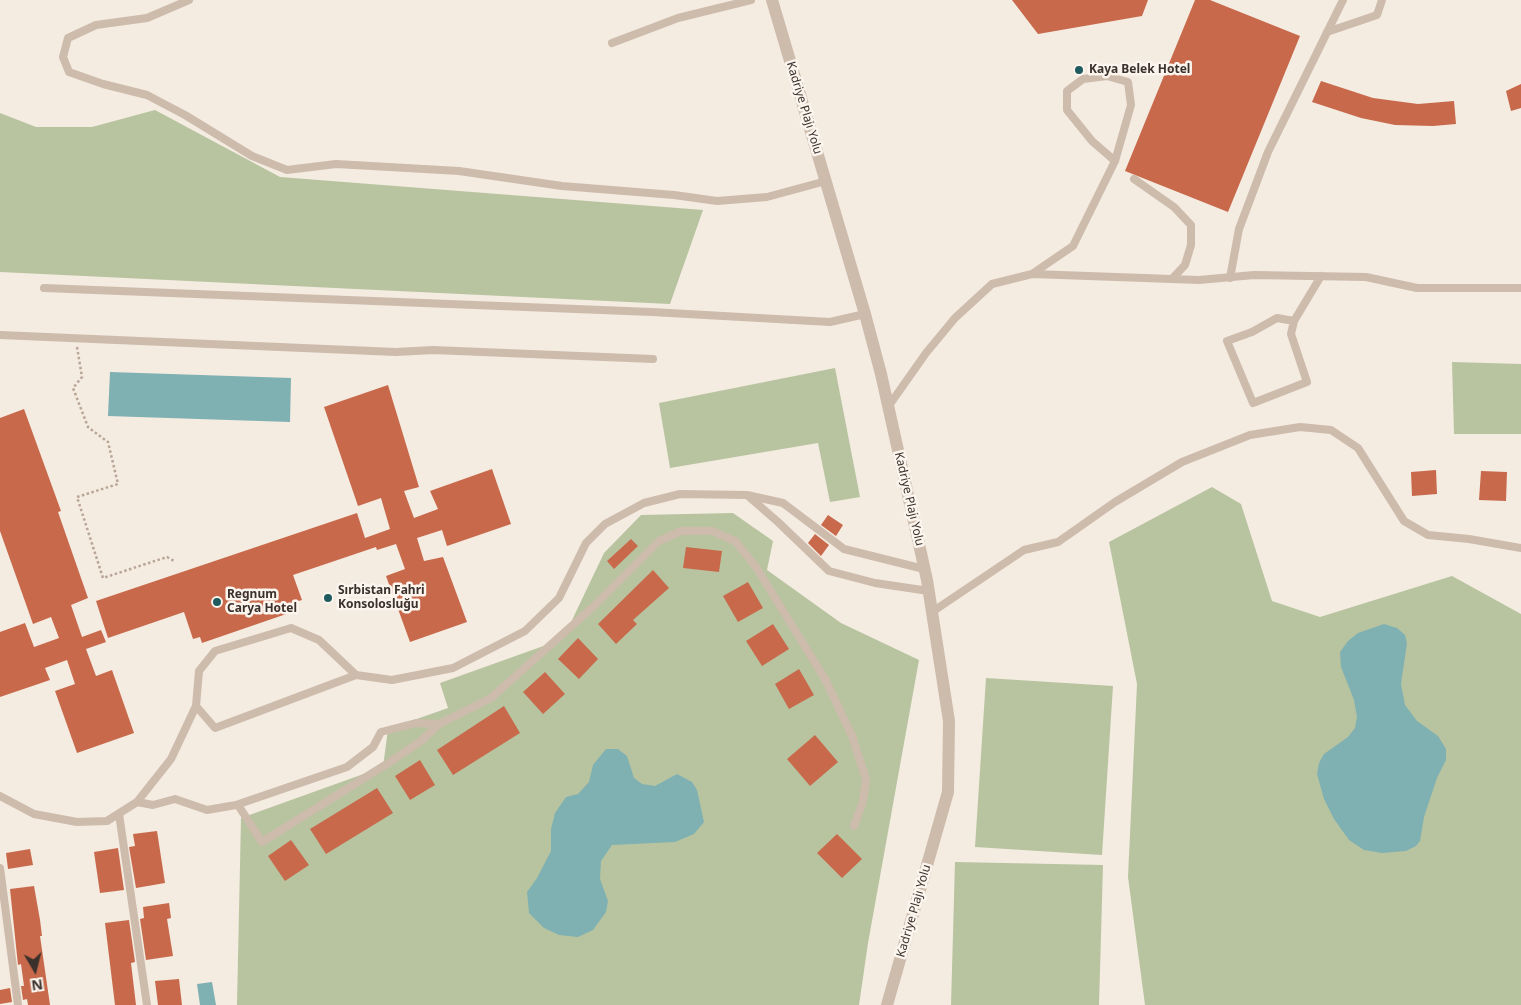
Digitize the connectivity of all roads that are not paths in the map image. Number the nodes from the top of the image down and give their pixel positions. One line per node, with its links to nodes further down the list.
1 (189, 0): 10 (lane)
2 (751, 0): 7 (lane)
3 (772, 0): 10 (street, Kadriye Plajı Yolu)
4 (1344, 0): 6 (lane)
5 (1382, 0): 6 (lane)
6 (1327, 32): 14 (lane)
7 (612, 42)
8 (1115, 162): 8 (lane); 11 (lane)
9 (1134, 179): 13 (lane)
10 (826, 181): 17 (street, Kadriye Plajı Yolu)
11 (1032, 274): 13 (lane); 21 (lane)
12 (1321, 276): 14 (lane); 16 (lane); 18 (lane)
13 (1172, 278): 14 (lane)
14 (1230, 278)
15 (44, 288): 17 (lane)
16 (1521, 288)
17 (865, 314): 21 (street, Kadriye Plajı Yolu)
18 (1294, 322): 18 (lane)
19 (0, 335): 20 (lane)
20 (653, 359)
21 (888, 407): 24 (street, Kadriye Plajı Yolu)
22 (746, 495): 24 (lane); 25 (lane); 27 (lane)
23 (1521, 548): 26 (lane)
24 (924, 569): 25 (street, Kadriye Plajı Yolu)
25 (928, 591): 26 (street, Kadriye Plajı Yolu)
26 (932, 612): 38 (street, Kadriye Plajı Yolu)
27 (356, 675): 28 (lane); 28 (lane)
28 (196, 706): 31 (lane)
29 (439, 724): 32 (lane); 32 (lane); 34 (lane)
30 (0, 796): 33 (lane)
31 (137, 802): 32 (lane); 33 (lane)
32 (238, 804)
33 (118, 814): 37 (lane)
34 (854, 826)
35 (0, 868): 36 (lane)
36 (18, 1005)
37 (147, 1005)
38 (887, 1005)

